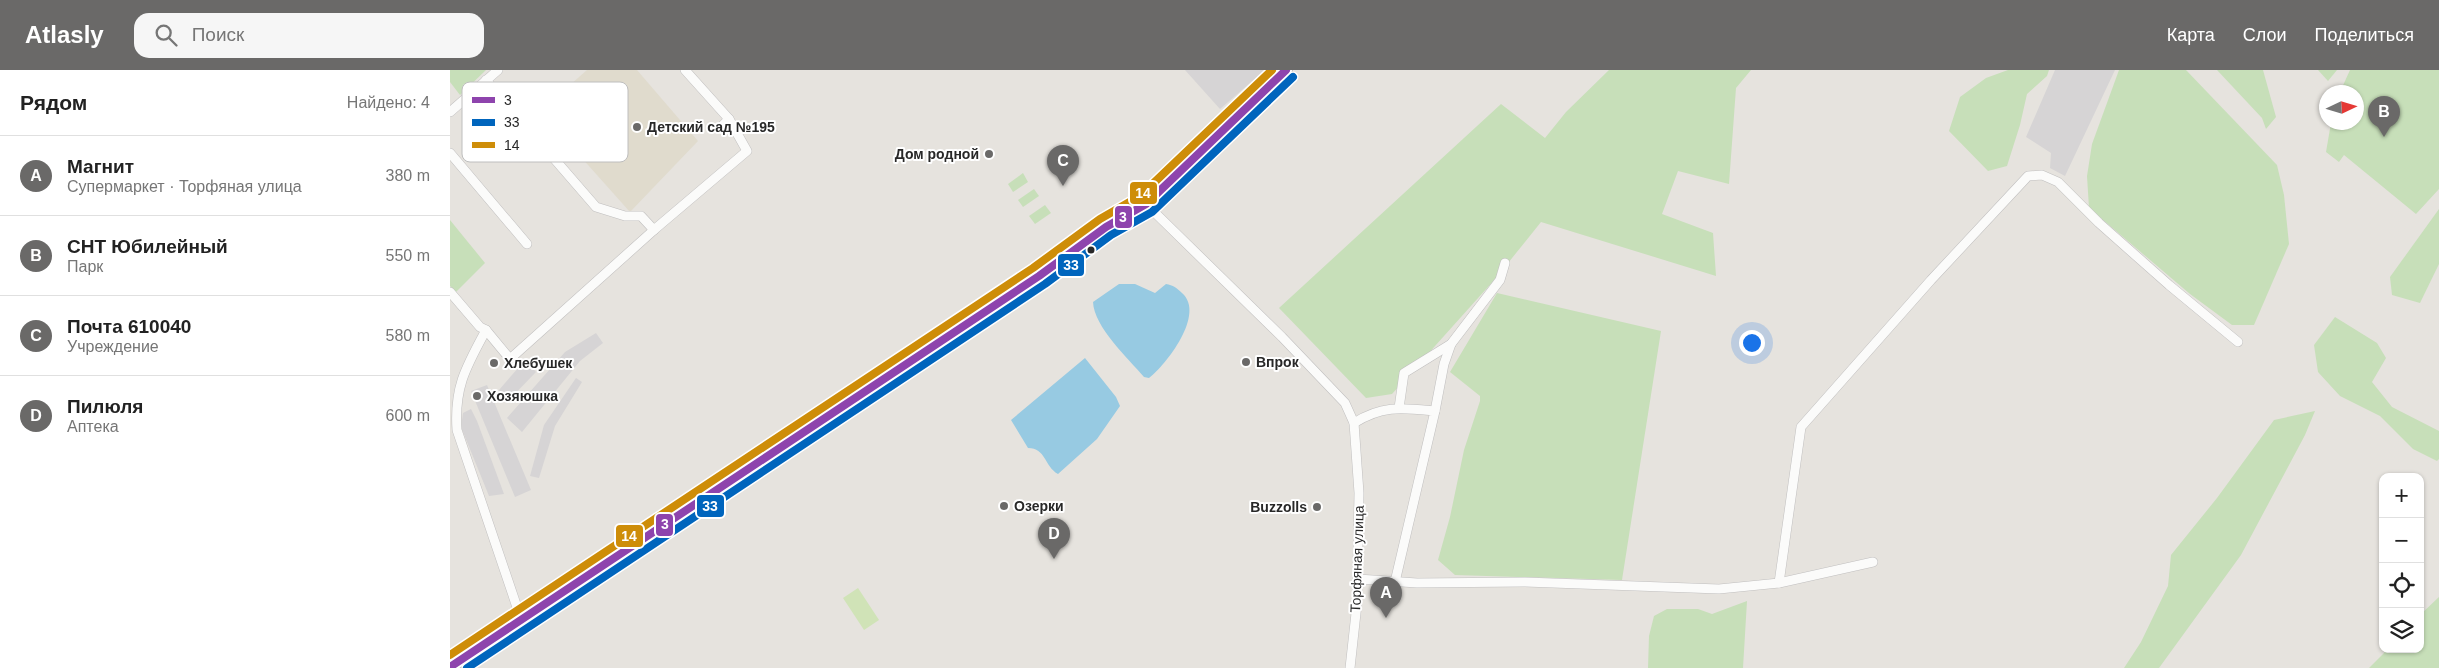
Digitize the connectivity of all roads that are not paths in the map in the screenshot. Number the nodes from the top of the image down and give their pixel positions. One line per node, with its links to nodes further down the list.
1 (498, 70): 4 (street)
2 (685, 70): 8 (street)
3 (1286, 70): 12 (main road)
4 (486, 80): 5 (street)
5 (484, 82)
6 (462, 101): 7 (street)
7 (450, 112)
8 (729, 119): 9 (street); 13 (street)
9 (722, 126)
10 (450, 153): 14 (street)
11 (557, 162): 13 (street)
12 (1146, 204): 22 (street, Торфяная улица); 27 (main road)
13 (654, 230): 17 (street)
14 (527, 244)
15 (1505, 263): 19 (street)
16 (450, 292): 17 (street)
17 (486, 330): 27 (street)
18 (2238, 342): 26 (street)
19 (1451, 344): 20 (street); 21 (street)
20 (1400, 408): 21 (street); 22 (street)
21 (1435, 411): 25 (street)
22 (1354, 423): 24 (street, Торфяная улица)
23 (1872, 562): 26 (street)
24 (1358, 580): 25 (street); 29 (street, Торфяная улица)
25 (1394, 582): 26 (street)
26 (1778, 582)
27 (521, 619): 28 (main road)
28 (450, 667)
29 (1350, 668)

